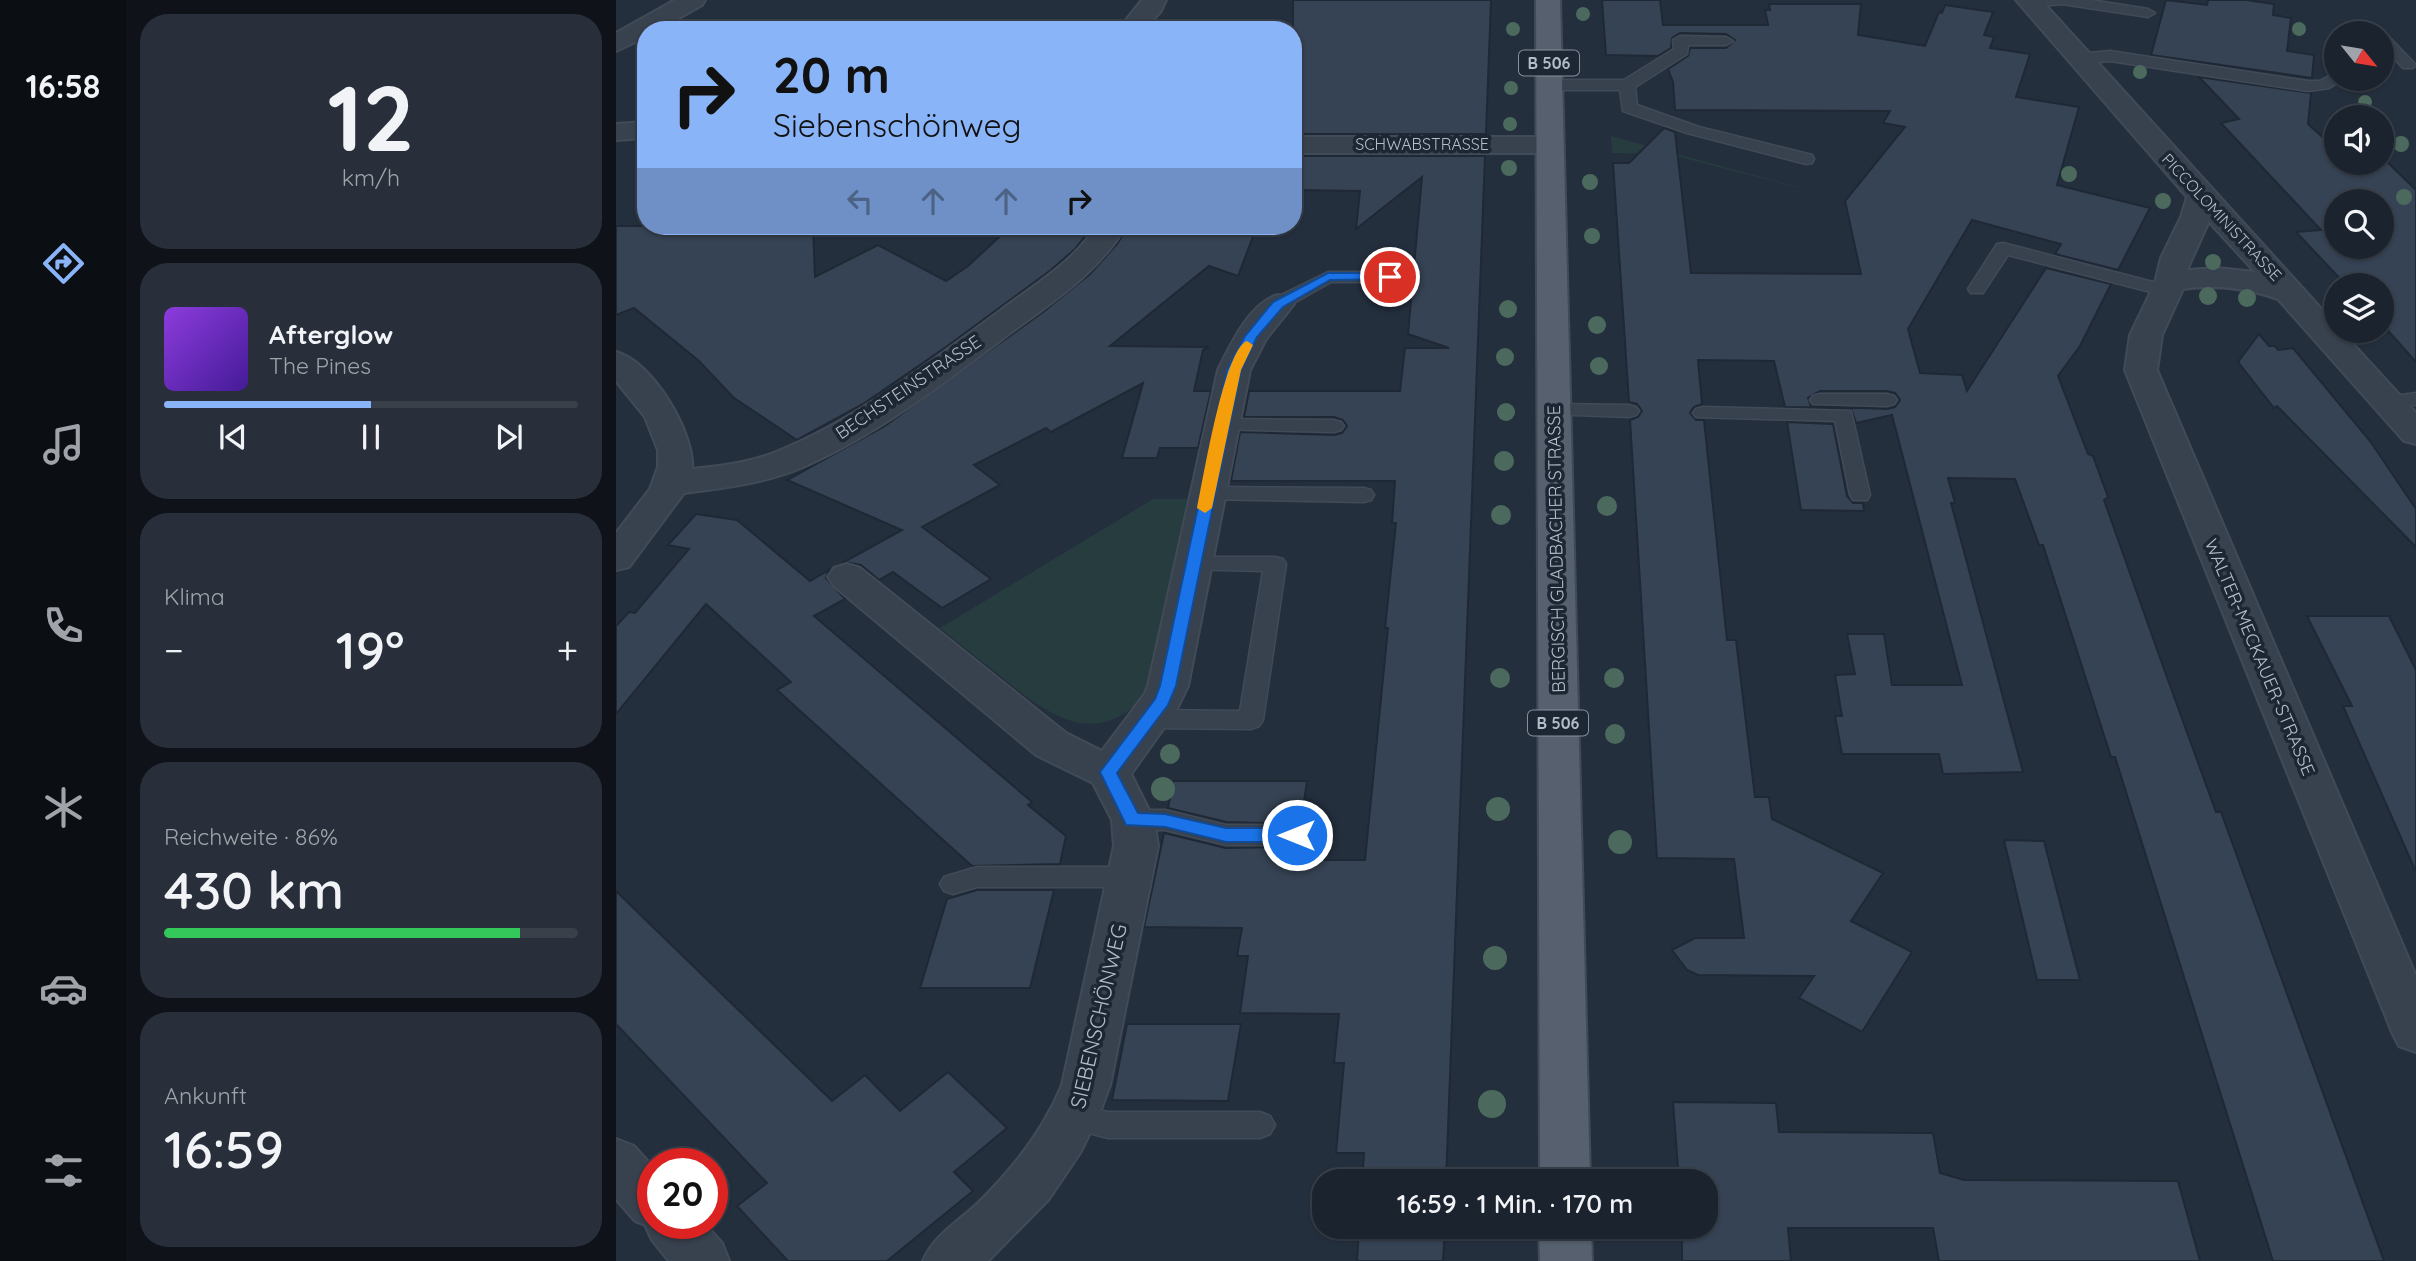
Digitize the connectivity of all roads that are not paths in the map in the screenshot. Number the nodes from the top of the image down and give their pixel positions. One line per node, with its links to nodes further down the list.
1 (693, 0): 6 (street)
2 (1154, 0): 7 (street)
3 (1548, 0): 14 (main road, BERGISCH GLADBACHER STRASSE / B 506)
4 (2029, 1): 5 (lane); 12 (street, PICCOLOMINISTRASSE)
5 (2148, 13)
6 (655, 21)
7 (1139, 21)
8 (637, 31): 10 (street)
9 (1726, 41): 15 (lane)
10 (616, 43)
11 (2394, 49): 13 (lane)
12 (2079, 59): 16 (lane); 22 (street, PICCOLOMINISTRASSE)
13 (2414, 67)
14 (1549, 85): 15 (lane); 20 (main road, BERGISCH GLADBACHER STRASSE / B 506)
15 (1627, 85): 21 (lane)
16 (2324, 85)
17 (637, 131): 18 (street)
18 (616, 132)
19 (1302, 145): 20 (street, SCHWABSTRASSE)
20 (1550, 145): 32 (main road, BERGISCH GLADBACHER STRASSE / B 506)
21 (1806, 159)
22 (2202, 197): 25 (street, WALTER-MECKAUER-STRASSE); 27 (street, PICCOLOMINISTRASSE)
23 (1105, 235): 37 (street, BECHSTEINSTRASSE)
24 (1390, 277): 28 (lane)
25 (2169, 286): 26 (lane); 27 (street); 50 (street, WALTER-MECKAUER-STRASSE)
26 (1977, 289)
27 (2291, 293): 31 (street, PICCOLOMINISTRASSE)
28 (1278, 304): 34 (street)
29 (616, 362): 37 (street)
30 (1887, 400): 40 (lane)
31 (2402, 400): 36 (street, PICCOLOMINISTRASSE)
32 (1553, 404): 33 (lane); 54 (main road, BERGISCH GLADBACHER STRASSE / B 506)
33 (1629, 405)
34 (1222, 425): 35 (lane); 38 (street)
35 (1334, 426)
36 (2416, 434)
37 (671, 483): 41 (street)
38 (1208, 494): 39 (lane); 42 (street)
39 (1364, 495)
40 (1860, 495)
41 (616, 558)
42 (1194, 564): 44 (street); 44 (lane)
43 (847, 578): 45 (street)
44 (1149, 719): 45 (street)
45 (1108, 772): 46 (street, SIEBENSCHÖNWEG)
46 (1133, 820): 47 (lane); 48 (street, SIEBENSCHÖNWEG)
47 (1297, 835)
48 (1129, 877): 49 (lane); 51 (street, SIEBENSCHÖNWEG)
49 (953, 884)
50 (2416, 1032)
51 (1075, 1118): 52 (lane); 59 (street, SIEBENSCHÖNWEG)
52 (1260, 1125)
53 (616, 1162): 55 (street)
54 (1565, 1169)
55 (637, 1186)
56 (684, 1239): 58 (street)
57 (1565, 1239): 60 (main road)
58 (703, 1261)
59 (949, 1261)
60 (1566, 1261)

